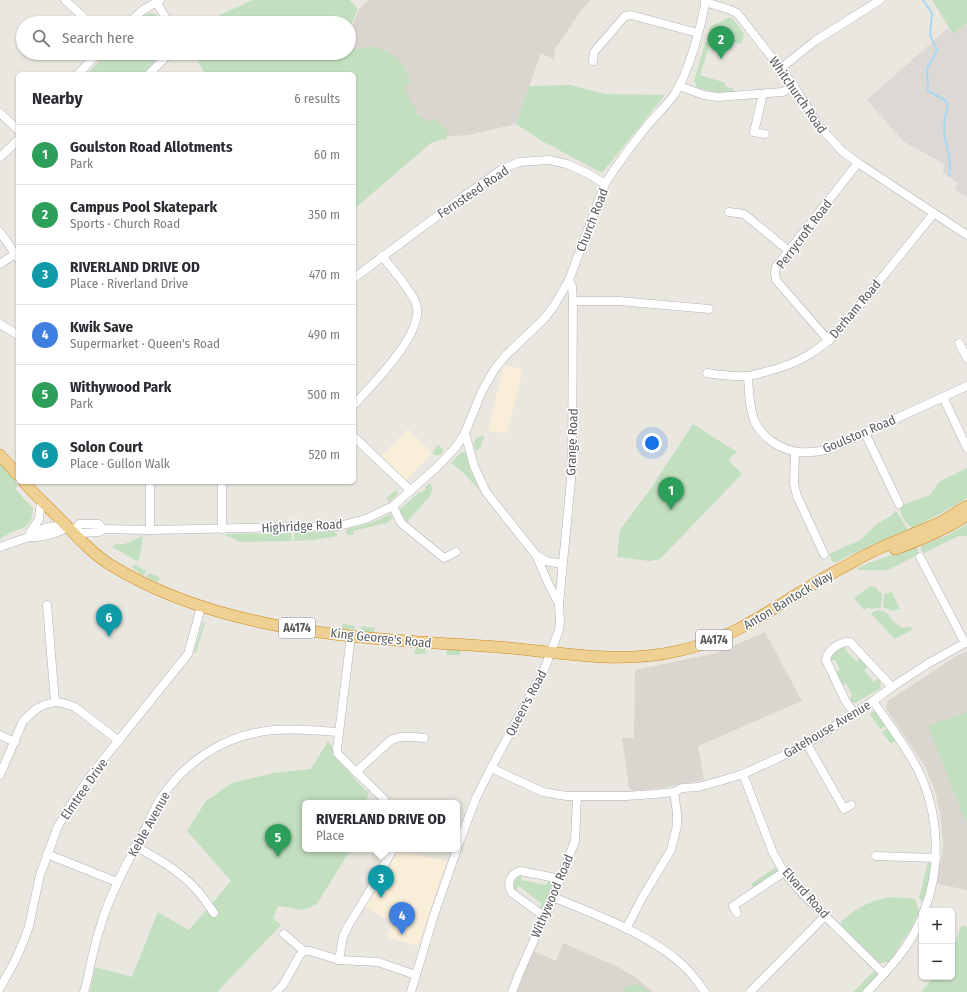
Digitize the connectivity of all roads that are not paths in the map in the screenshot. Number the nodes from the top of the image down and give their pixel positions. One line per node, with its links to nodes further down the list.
1 (65, 0): 5 (street)
2 (880, 0): 12 (street)
3 (158, 1): 6 (street); 7 (street)
4 (706, 1): 8 (street, Church Road); 12 (street, Whitchurch Road)
5 (82, 16)
6 (136, 16)
7 (166, 16)
8 (698, 33): 11 (street); 15 (street, Church Road)
9 (91, 60): 13 (street)
10 (163, 60): 14 (street)
11 (594, 61)
12 (780, 69): 16 (street, Whitchurch Road)
13 (80, 72)
14 (151, 72)
15 (679, 86): 17 (street); 24 (street, Church Road)
16 (794, 86): 17 (street); 23 (street, Whitchurch Road)
17 (763, 94): 20 (street)
18 (0, 112): 19 (street)
19 (16, 128)
20 (765, 134)
21 (16, 142): 22 (street)
22 (0, 157)
23 (858, 164): 26 (street, Whitchurch Road); 29 (street, Perrycroft Road)
24 (605, 184): 31 (street, Fernsteed Road); 34 (street, Church Road)
25 (729, 212): 29 (street)
26 (934, 213): 28 (street, Whitchurch Road); 39 (street, Derham Road)
27 (0, 232): 30 (street)
28 (967, 235)
29 (789, 251): 39 (street, Perrycroft Road)
30 (16, 256): 32 (street)
31 (382, 256): 33 (street, Fernsteed Road); 46 (street)
32 (0, 264)
33 (356, 276)
34 (569, 280): 35 (street, Grange Road); 47 (street, Church Road)
35 (573, 301): 36 (street); 73 (street, Grange Road)
36 (709, 309)
37 (1, 325): 38 (street)
38 (16, 334)
39 (829, 341): 43 (street, Derham Road)
40 (959, 343): 41 (street)
41 (967, 358)
42 (707, 372): 43 (street, Derham Road)
43 (748, 376): 51 (street, Goulston Road)
44 (967, 386): 45 (street, Goulston Road)
45 (943, 397): 48 (street, Goulston Road); 50 (street)
46 (356, 403)
47 (465, 433): 57 (street, Highridge Road); 70 (street, Queen's Road)
48 (865, 433): 51 (street, Goulston Road); 59 (street)
49 (356, 439): 57 (street)
50 (967, 448)
51 (795, 452): 69 (street)
52 (0, 455): 53 (highway)
53 (16, 473)
54 (26, 484): 58 (highway, A4174)
55 (150, 484): 65 (street)
56 (222, 484): 64 (street)
57 (411, 491): 60 (street, Highridge Road)
58 (41, 502): 63 (highway, A4174); 66 (street)
59 (899, 504)
60 (393, 506): 64 (street, Highridge Road); 68 (street)
61 (967, 506): 72 (highway, Anton Bantock Way / A4174)
62 (967, 515): 72 (highway, Anton Bantock Way / A4174)
63 (72, 528): 65 (street, Highridge Road); 66 (street, Highridge Road); 76 (highway, King George's Road / A4174)
64 (222, 529): 65 (street, Highridge Road)
65 (150, 530)
66 (27, 538): 67 (street, Highridge Road)
67 (0, 547)
68 (456, 552)
69 (824, 554)
70 (536, 555): 73 (street, Queen's Road); 74 (street, Queen's Road)
71 (920, 557): 78 (street)
72 (859, 560): 79 (highway, Anton Bantock Way / A4174)
73 (562, 564): 74 (street, Grange Road)
74 (559, 604): 79 (street, Queen's Road)
75 (47, 605): 81 (street)
76 (201, 607): 77 (highway, King George's Road / A4174); 87 (street, Elmtree Drive)
77 (351, 636): 79 (highway, King George's Road / A4174); 84 (street)
78 (966, 643): 80 (street, Gatehouse Avenue)
79 (551, 652): 90 (street, Queen's Road)
80 (892, 687): 82 (street, Gatehouse Avenue); 83 (street)
81 (55, 702): 87 (street); 88 (street)
82 (873, 702): 83 (street, Gatehouse Avenue); 104 (street)
83 (854, 713): 89 (street, Gatehouse Avenue)
84 (338, 732): 91 (street); 99 (street, Keble Avenue)
85 (0, 735): 88 (street)
86 (424, 738): 91 (street)
87 (119, 741): 102 (street, Elmtree Drive)
88 (14, 742): 93 (street)
89 (807, 744): 92 (street, Gatehouse Avenue); 97 (street)
90 (491, 768): 95 (street, Gatehouse Avenue); 98 (street, Queen's Road)
91 (356, 772): 96 (street)
92 (743, 774): 94 (street, Gatehouse Avenue); 105 (street, Elvard Road)
93 (0, 775)
94 (674, 792): 95 (street, Gatehouse Avenue); 115 (street)
95 (577, 796): 106 (street, Withywood Road)
96 (383, 800)
97 (844, 809)
98 (460, 841)
99 (136, 846): 107 (street, Keble Avenue); 111 (street)
100 (391, 852): 118 (street)
101 (456, 852): 120 (street, Queen's Road)
102 (47, 854): 107 (street); 121 (street, Elmtree Drive)
103 (876, 856): 104 (street)
104 (936, 858): 110 (street)
105 (784, 872): 109 (street); 113 (street, Elvard Road)
106 (561, 879): 108 (street, Withywood Road); 112 (street)
107 (117, 882): 123 (street, Keble Avenue)
108 (553, 897): 112 (street, Withywood Road); 115 (street)
109 (733, 907)
110 (925, 908)
111 (214, 913)
112 (544, 916): 126 (street, Withywood Road)
113 (825, 916): 119 (street, Elvard Road); 128 (street)
114 (919, 926): 119 (street)
115 (626, 929): 127 (street)
116 (284, 934): 117 (street)
117 (304, 951): 118 (street); 124 (street)
118 (339, 960): 120 (street)
119 (884, 974): 129 (street)
120 (416, 975): 125 (street, Queen's Road)
121 (0, 989): 122 (street)
122 (4, 992)
123 (84, 992)
124 (276, 992)
125 (411, 992)
126 (512, 992)
127 (705, 992)
128 (750, 992)
129 (867, 992)

